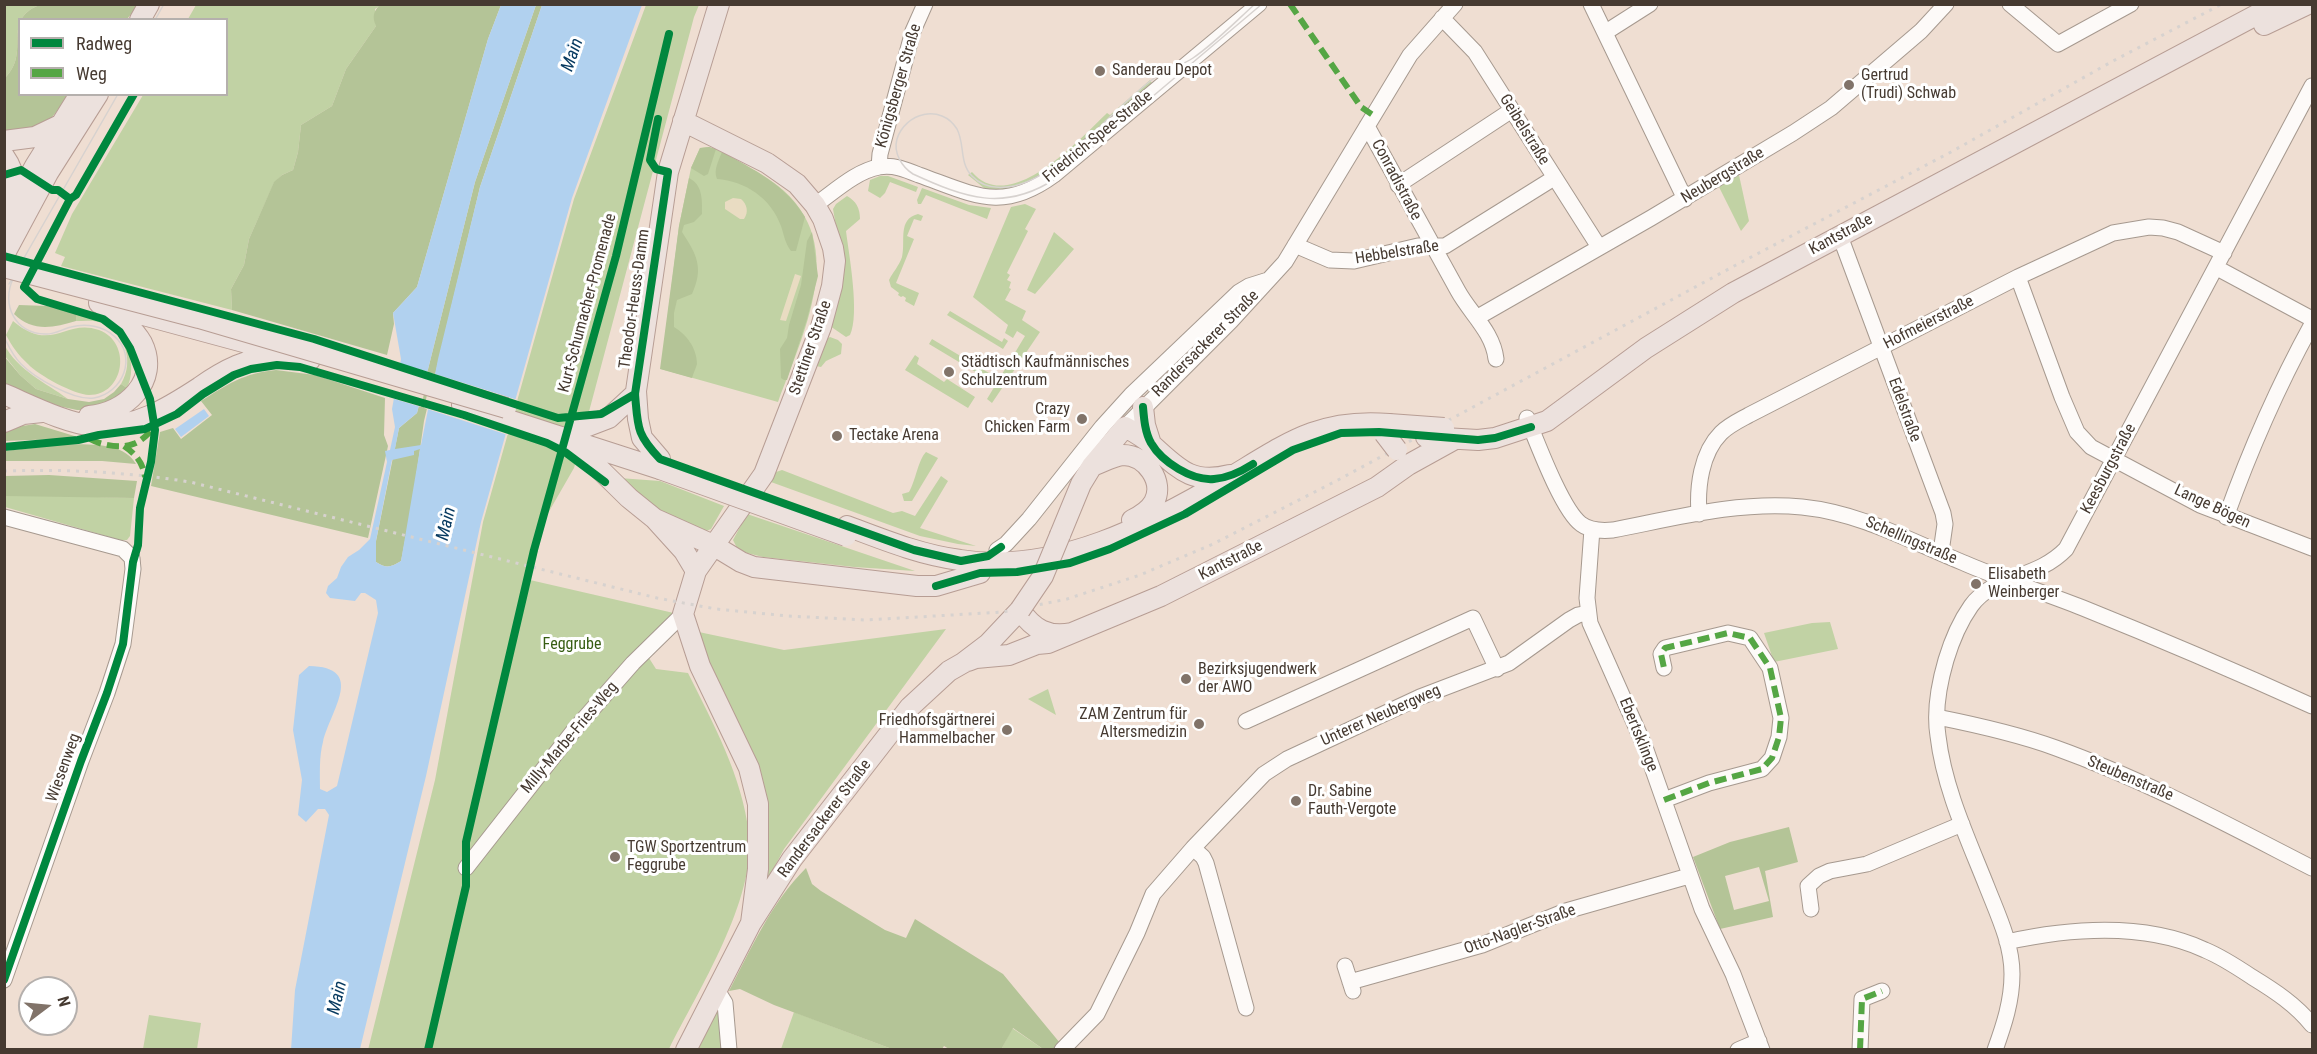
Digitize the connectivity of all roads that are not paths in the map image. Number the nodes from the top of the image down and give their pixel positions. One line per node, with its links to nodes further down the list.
1 (719, 4): 20 (main road, Theodor-Heuss-Damm)
2 (925, 4): 27 (street, Königsberger Straße)
3 (1258, 4): 27 (street, Friedrich-Spee-Straße)
4 (1455, 4): 13 (street, Randersackerer Straße)
5 (1591, 4): 14 (street)
6 (1650, 4): 14 (street)
7 (1946, 4): 30 (street, Neubergstraße)
8 (2010, 4): 9 (street)
9 (2131, 4)
10 (2256, 4): 57 (main road)
11 (2277, 4): 15 (main road, Kantstraße)
12 (2308, 4): 15 (main road)
13 (1442, 18): 19 (street, Geibelstraße); 22 (street, Randersackerer Straße)
14 (1606, 32): 30 (street)
15 (2164, 64): 33 (main road, Kantstraße)
16 (2313, 86): 37 (street, Keesburgstraße)
17 (79, 96): 21 (main road)
18 (96, 96): 26 (main road)
19 (1512, 110): 28 (street, Geibelstraße); 29 (street)
20 (682, 121): 31 (main road, Stettiner Straße); 51 (main road, Theodor-Heuss-Damm)
21 (60, 125): 23 (main road); 26 (main road)
22 (1367, 126): 29 (street, Conradistraße); 34 (street, Randersackerer Straße)
23 (4, 142): 26 (main road)
24 (4, 148): 26 (main road)
25 (4, 156): 32 (main road)
26 (44, 165): 32 (main road); 38 (main road)
27 (879, 166): 31 (street, Königsberger Straße)
28 (1554, 178): 35 (street, Hebbelstraße); 36 (street, Geibelstraße)
29 (1398, 185): 35 (street, Conradistraße)
30 (1685, 199): 36 (street, Neubergstraße)
31 (815, 205): 74 (main road, Stettiner Straße)
32 (6, 219)
33 (1840, 236): 48 (street, Edelstraße); 57 (main road, Kantstraße)
34 (1295, 245): 35 (street, Hebbelstraße); 43 (street, Randersackerer Straße)
35 (1432, 246): 45 (street, Conradistraße)
36 (1599, 248): 45 (street, Neubergstraße)
37 (2224, 253): 40 (street, Keesburgstraße); 41 (street, Hofmeierstraße)
38 (4, 255)
39 (4, 267): 60 (main road, bridge)
40 (2217, 268): 46 (street); 64 (street, Keesburgstraße)
41 (2018, 277): 48 (street, Hofmeierstraße); 64 (street, Lange Bögen)
42 (4, 278): 44 (main road)
43 (1271, 279): 53 (street, Randersackerer Straße); 77 (street, Randersackerer Straße)
44 (99, 303): 49 (main road); 55 (main road)
45 (1478, 317): 50 (street, Conradistraße)
46 (2313, 319)
47 (2313, 324): 69 (street)
48 (1881, 347): 68 (street, Hofmeierstraße); 76 (street, Edelstraße)
49 (299, 357): 55 (main road); 60 (main road)
50 (1496, 359)
51 (635, 393): 60 (main road, Theodor-Heuss-Damm); 63 (main road)
52 (4, 394): 54 (main road)
53 (1143, 407): 58 (street, Randersackerer Straße); 62 (main road)
54 (49, 413): 55 (main road); 56 (main road)
55 (127, 415)
56 (4, 422)
57 (1529, 423): 61 (main road); 72 (street)
58 (1125, 426): 62 (main road); 65 (main road, Randersackerer Straße)
59 (1384, 430): 61 (main road, bridge); 66 (main road); 67 (main road, bridge); 77 (main road)
60 (572, 435): 63 (main road); 71 (main road); 73 (main road, bridge)
61 (1442, 435): 67 (main road, Kantstraße)
62 (1152, 444): 66 (main road)
63 (660, 459): 73 (main road)
64 (2114, 459): 69 (street, Lange Bögen); 80 (street, Keesburgstraße)
65 (1092, 466): 77 (main road); 82 (main road, Randersackerer Straße, bridge)
66 (1238, 473): 78 (main road)
67 (1387, 480): 84 (main road, Kantstraße)
68 (1699, 514): 72 (street, Schellingstraße); 76 (street, Schellingstraße)
69 (2226, 516): 75 (street, Lange Bögen)
70 (4, 517): 102 (street, Wiesenweg)
71 (655, 519): 74 (main road); 79 (main road)
72 (1592, 529): 81 (street, Ebertsklinge)
73 (846, 531): 77 (main road); 78 (main road)
74 (713, 544): 77 (main road); 79 (main road, Stettiner Straße)
75 (2313, 548)
76 (1941, 552): 80 (street, Schellingstraße)
77 (988, 559): 78 (main road)
78 (961, 561)
79 (696, 571): 83 (main road, Stettiner Straße)
80 (2006, 580): 89 (street, Schellingstraße); 90 (street, Keesburgstraße)
81 (1588, 613): 88 (street, Unterer Neubergweg); 92 (street, Ebertsklinge)
82 (1015, 614): 84 (main road, Kantstraße); 85 (main road); 86 (main road, Randersackerer Straße)
83 (684, 619): 95 (street, Milly-Marbe-Fries-Weg); 99 (main road)
84 (1072, 633): 85 (main road, Kantstraße)
85 (1037, 644): 86 (main road, Kantstraße)
86 (958, 666): 99 (main road, Randersackerer Straße)
87 (1664, 668): 92 (street)
88 (1497, 669): 91 (street); 94 (street, Unterer Neubergweg)
89 (2313, 706)
90 (1937, 717): 93 (street, Keesburgstraße); 96 (street, Steubenstraße)
91 (1246, 721)
92 (1664, 800): 97 (street, Ebertsklinge)
93 (1962, 824): 98 (street); 100 (street, Keesburgstraße)
94 (1193, 848): 105 (street); 110 (street, Unterer Neubergweg)
95 (466, 868)
96 (2313, 868)
97 (1689, 876): 101 (street, Otto-Nagler-Straße); 107 (street, Ebertsklinge)
98 (1810, 909)
99 (751, 923): 103 (main road, Randersackerer Straße)
100 (2007, 942): 106 (street); 113 (street, Keesburgstraße)
101 (1345, 966)
102 (4, 980)
103 (717, 990): 108 (main road, Randersackerer Straße); 109 (street)
104 (1882, 991): 112 (street)
105 (1246, 1008)
106 (2313, 1025)
107 (1760, 1045): 111 (street)
108 (686, 1050)
109 (729, 1050)
110 (1062, 1050)
111 (1738, 1050)
112 (1860, 1050)
113 (1995, 1050)

